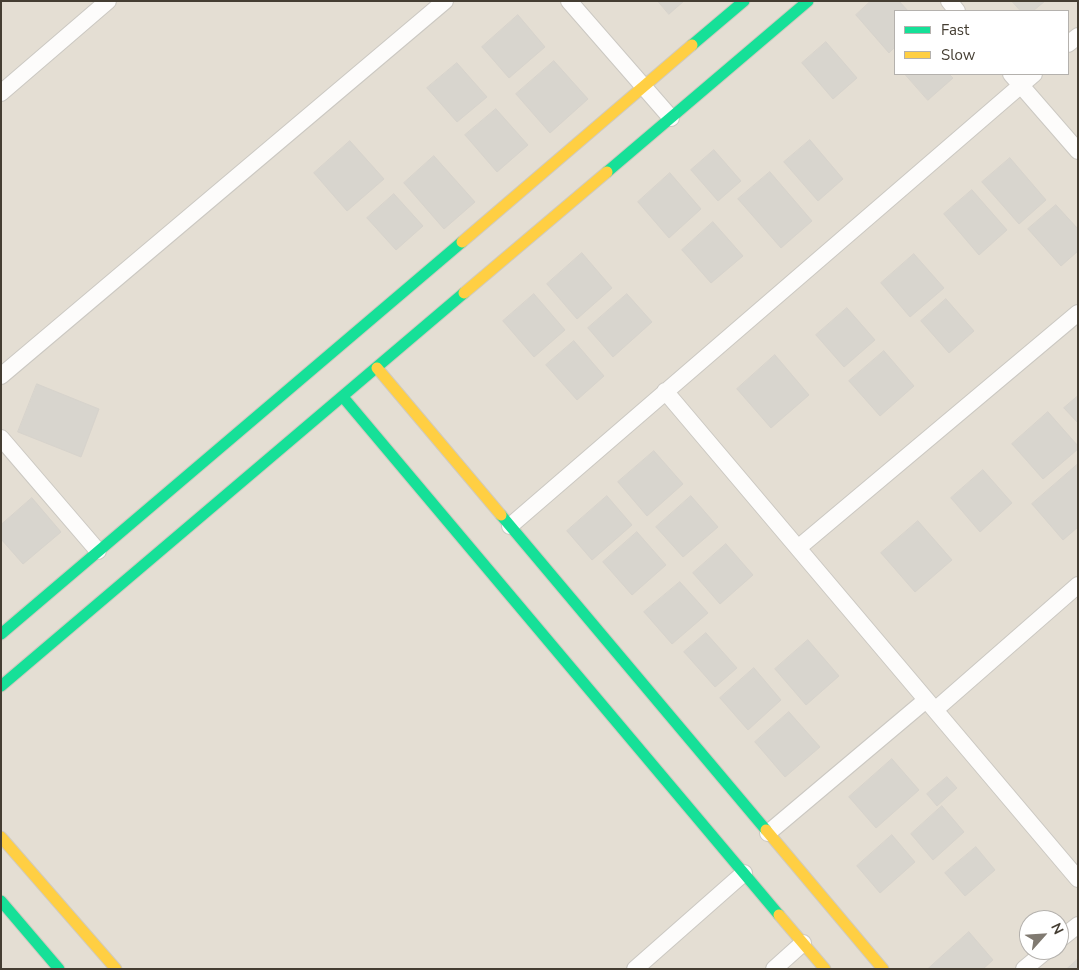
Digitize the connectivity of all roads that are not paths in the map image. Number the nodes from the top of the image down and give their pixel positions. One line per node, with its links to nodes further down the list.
1 (108, 1): 9 (street)
2 (445, 1): 14 (street)
3 (569, 1): 8 (street)
4 (744, 1): 8 (street)
5 (808, 1): 10 (street)
6 (1030, 75): 7 (street)
7 (1016, 79): 11 (street); 15 (street)
8 (643, 87): 10 (street); 20 (street)
9 (1, 93)
10 (671, 118): 13 (street)
11 (1078, 151)
12 (1078, 313): 19 (street)
13 (377, 368): 16 (street); 18 (street)
14 (1, 376)
15 (665, 391): 18 (street); 19 (street)
16 (343, 396): 23 (street); 27 (street)
17 (1, 438): 20 (street)
18 (510, 526): 25 (street)
19 (798, 548): 24 (street)
20 (98, 551): 22 (street)
21 (1078, 585): 24 (street)
22 (1, 634)
23 (1, 686)
24 (930, 705): 25 (street); 28 (street)
25 (768, 832): 37 (street)
26 (1, 837): 33 (street)
27 (744, 873): 30 (street); 34 (street)
28 (1078, 879)
29 (1, 901): 32 (street)
30 (803, 943): 35 (street); 36 (street)
31 (1035, 960): 38 (street)
32 (59, 969)
33 (116, 969)
34 (635, 969)
35 (774, 969)
36 (825, 969)
37 (883, 969)
38 (1024, 969)

